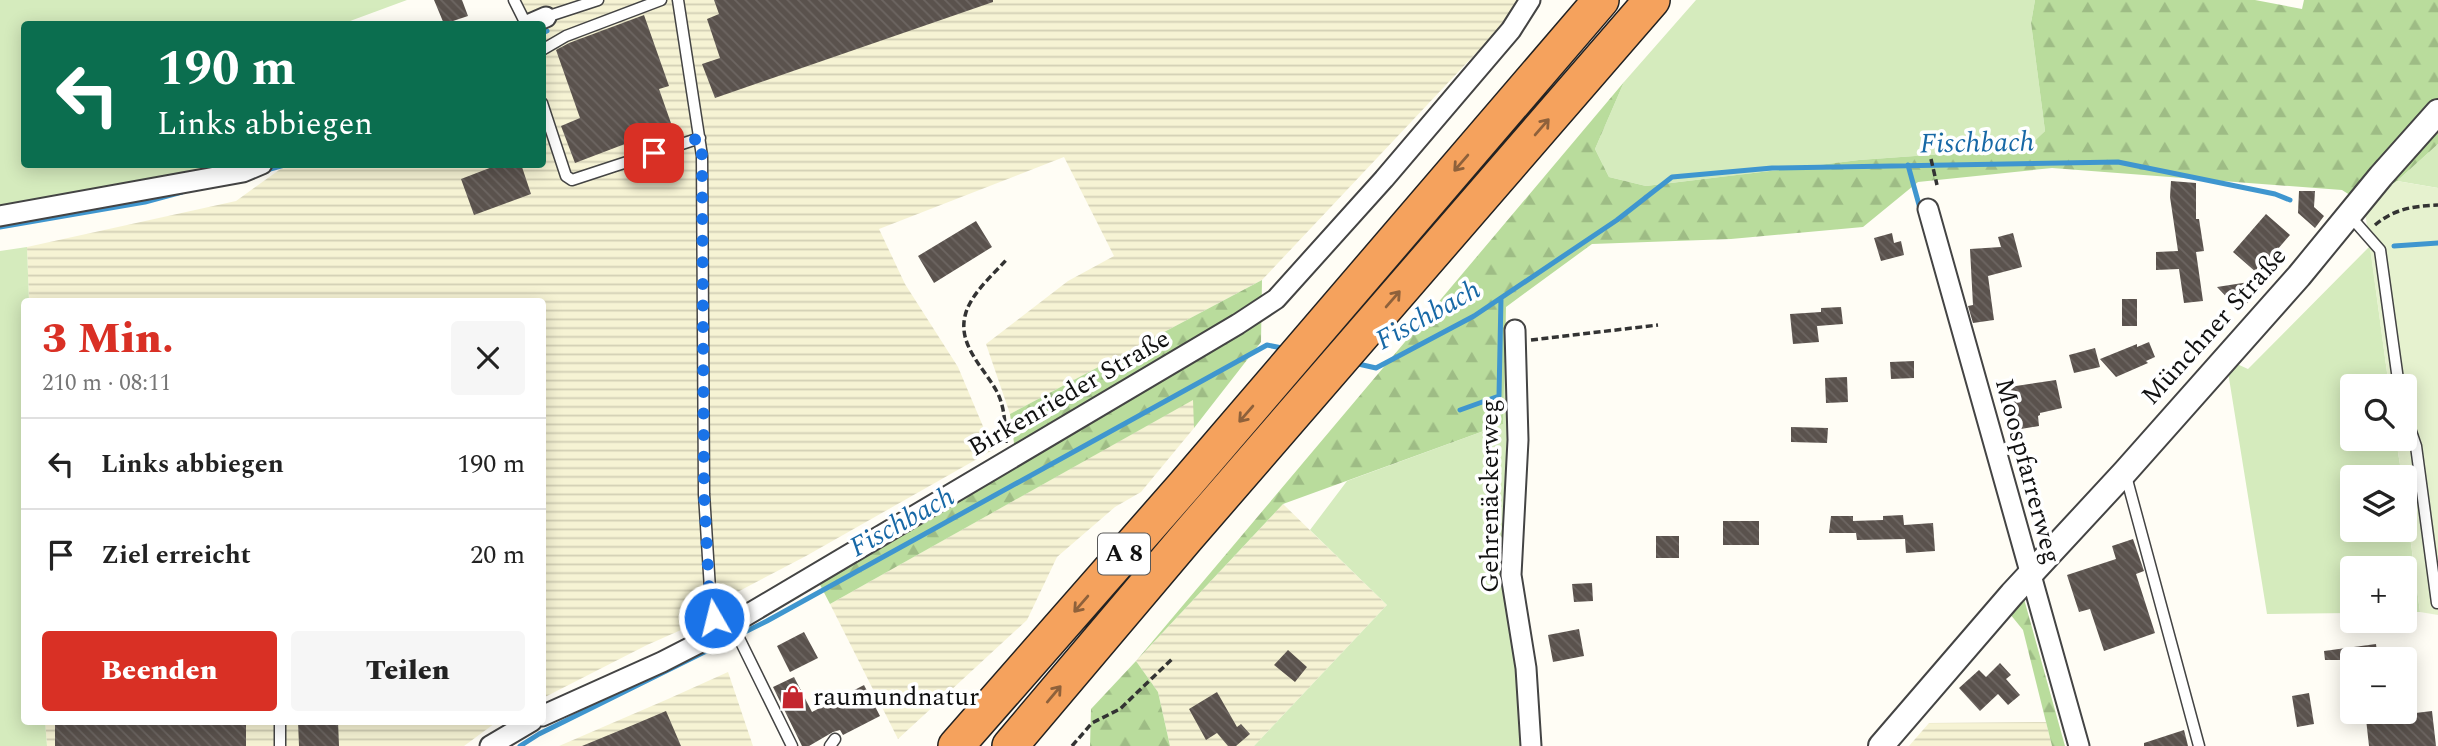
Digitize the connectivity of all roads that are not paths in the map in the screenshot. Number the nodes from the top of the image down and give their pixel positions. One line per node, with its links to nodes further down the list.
1 (514, 0): 8 (lane)
2 (598, 0): 9 (lane)
3 (661, 0): 10 (lane)
4 (678, 0): 13 (lane)
5 (1530, 0): 24 (street, Birkenrieder Straße)
6 (1601, 0): 31 (highway, A 8, one-way to 31)
7 (1652, 0): 32 (highway, A 8, one-way to 7)
8 (533, 21)
9 (537, 21)
10 (546, 48)
11 (2438, 112): 17 (street, Münchner Straße)
12 (546, 115): 13 (lane)
13 (700, 138): 24 (lane)
14 (252, 168): 16 (street)
15 (1928, 209): 22 (street, Moospfarrerweg)
16 (0, 216)
17 (2357, 224): 19 (lane); 21 (street, Münchner Straße)
18 (1515, 336): 33 (street, Gehrenäckerweg)
19 (2397, 374)
20 (2417, 451): 23 (lane)
21 (2124, 472): 22 (street, Münchner Straße); 36 (lane)
22 (2030, 576): 34 (street, Münchner Straße); 35 (street, Moospfarrerweg)
23 (2437, 603)
24 (728, 627): 25 (street, Birkenrieder Straße); 30 (lane)
25 (546, 714)
26 (280, 725): 28 (lane)
27 (525, 725): 29 (street)
28 (280, 746)
29 (490, 746)
30 (792, 746)
31 (956, 746)
32 (1010, 746)
33 (1531, 746)
34 (1881, 746)
35 (2079, 746)
36 (2199, 746)

